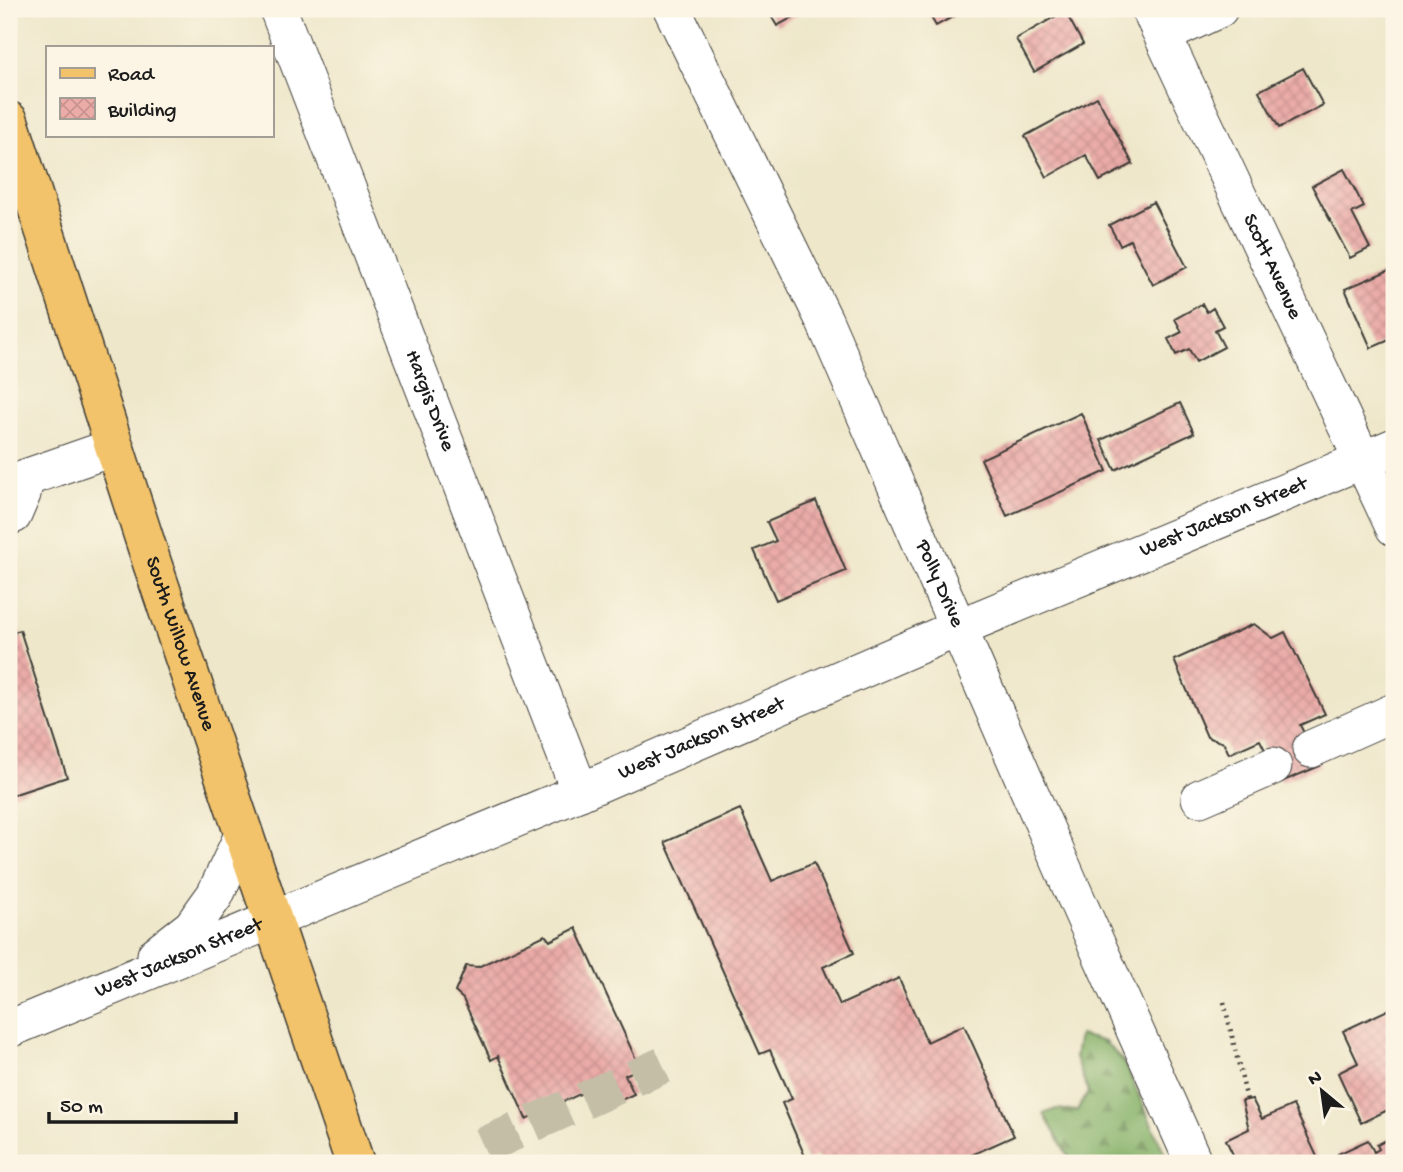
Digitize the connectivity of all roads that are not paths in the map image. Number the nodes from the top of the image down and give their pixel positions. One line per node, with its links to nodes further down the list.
1 (278, 9): 15 (street, Hargis Drive)
2 (672, 9): 11 (street, Polly Drive)
3 (1219, 9): 4 (street)
4 (1156, 22): 8 (street, Scott Avenue)
5 (9, 121): 6 (main road, South Willow Avenue)
6 (21, 201): 7 (main road, South Willow Avenue)
7 (114, 447): 9 (street); 17 (main road, South Willow Avenue)
8 (1378, 454): 10 (street, Scott Avenue); 11 (street, West Jackson Street)
9 (9, 516)
10 (1394, 527)
11 (958, 628): 15 (street, West Jackson Street); 22 (street, Polly Drive)
12 (1394, 712): 13 (street)
13 (1311, 749)
14 (1273, 766): 16 (street)
15 (580, 792): 18 (street, West Jackson Street)
16 (1200, 798)
17 (244, 833): 18 (main road, South Willow Avenue); 19 (street)
18 (273, 919): 19 (street, West Jackson Street); 21 (main road, South Willow Avenue)
19 (123, 982): 20 (street, West Jackson Street)
20 (9, 1029)
21 (355, 1163)
22 (1194, 1163)

